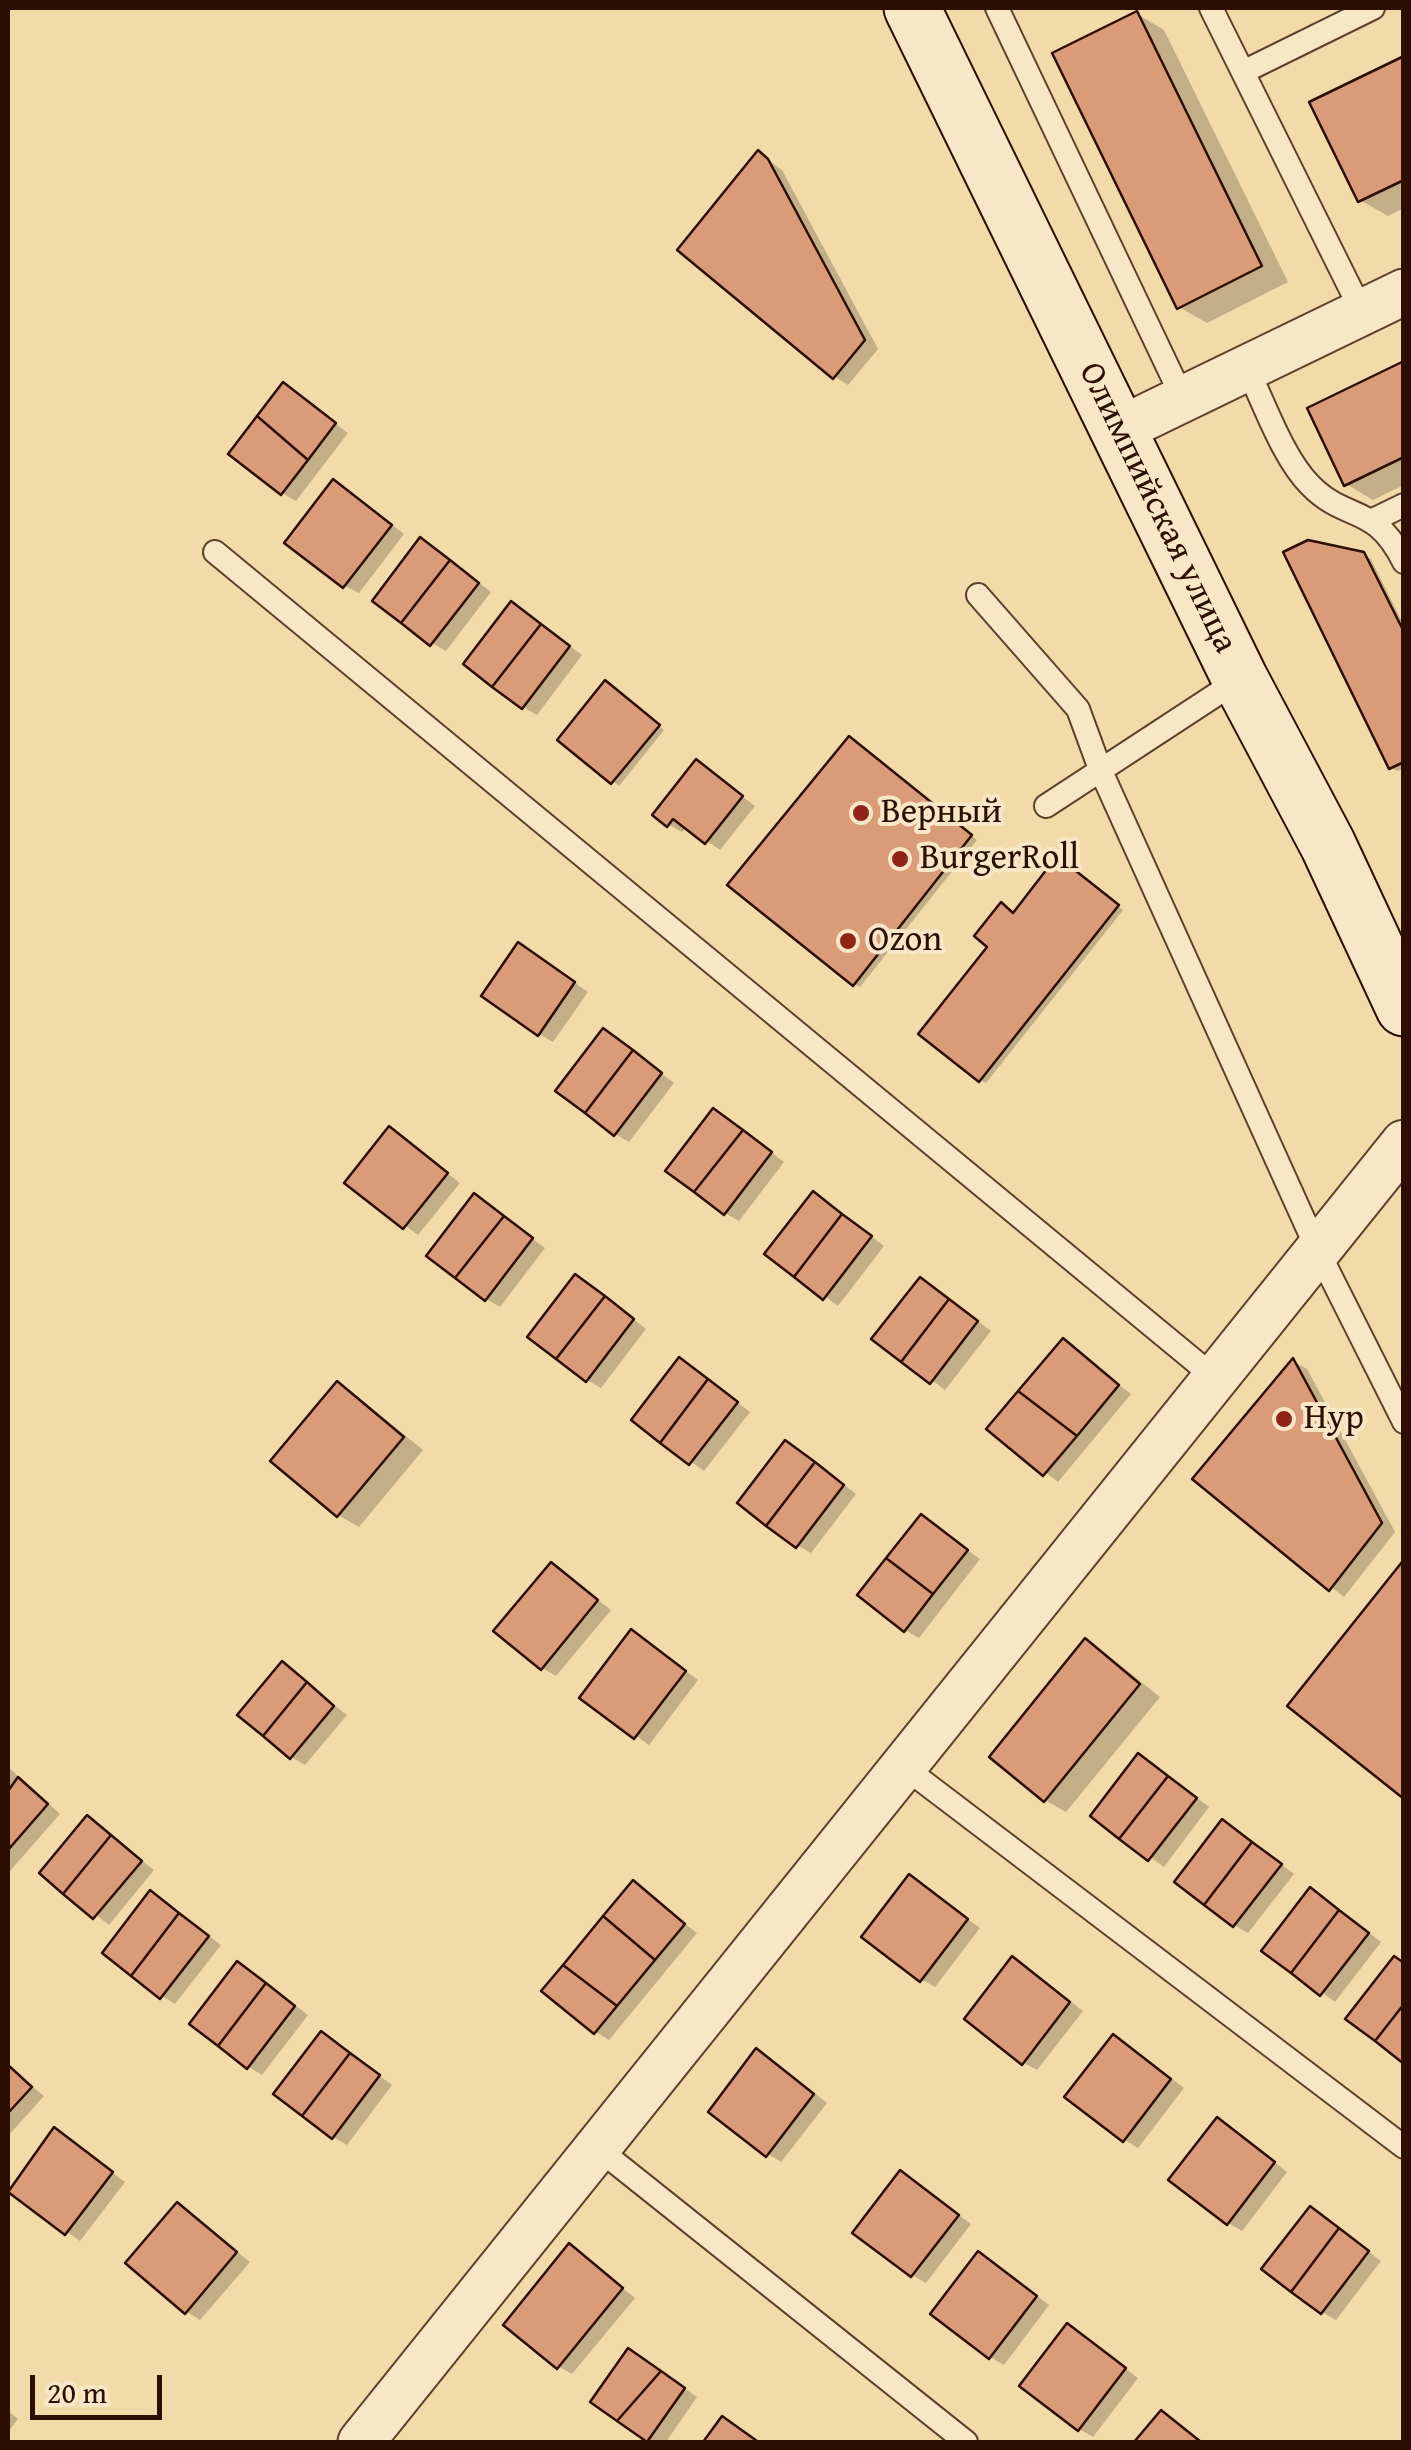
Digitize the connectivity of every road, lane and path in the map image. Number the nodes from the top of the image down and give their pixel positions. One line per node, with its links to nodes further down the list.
1 (912, 8): 10 (street, Олимпийская улица)
2 (997, 8): 9 (lane)
3 (1211, 8): 5 (lane)
4 (1373, 8): 5 (lane)
5 (1243, 72): 7 (lane)
6 (1404, 292): 7 (street)
7 (1362, 312): 8 (street)
8 (1247, 368): 9 (street); 12 (lane)
9 (1183, 399): 10 (street)
10 (1119, 430): 16 (street, Олимпийская улица)
11 (1404, 505): 12 (lane)
12 (1373, 520): 14 (lane)
13 (215, 552): 22 (lane)
14 (1404, 562)
15 (978, 596): 17 (lane)
16 (1240, 679): 17 (lane); 19 (street, Олимпийская улица)
17 (1100, 769): 18 (lane); 21 (lane)
18 (1046, 806)
19 (1404, 1008)
20 (1404, 1143): 21 (street)
21 (1317, 1248): 22 (street); 23 (lane)
22 (1214, 1377): 24 (street)
23 (1404, 1422)
24 (904, 1766): 25 (street); 26 (lane)
25 (596, 2147): 27 (street); 28 (lane)
26 (1404, 2147)
27 (361, 2442)
28 (966, 2442)

